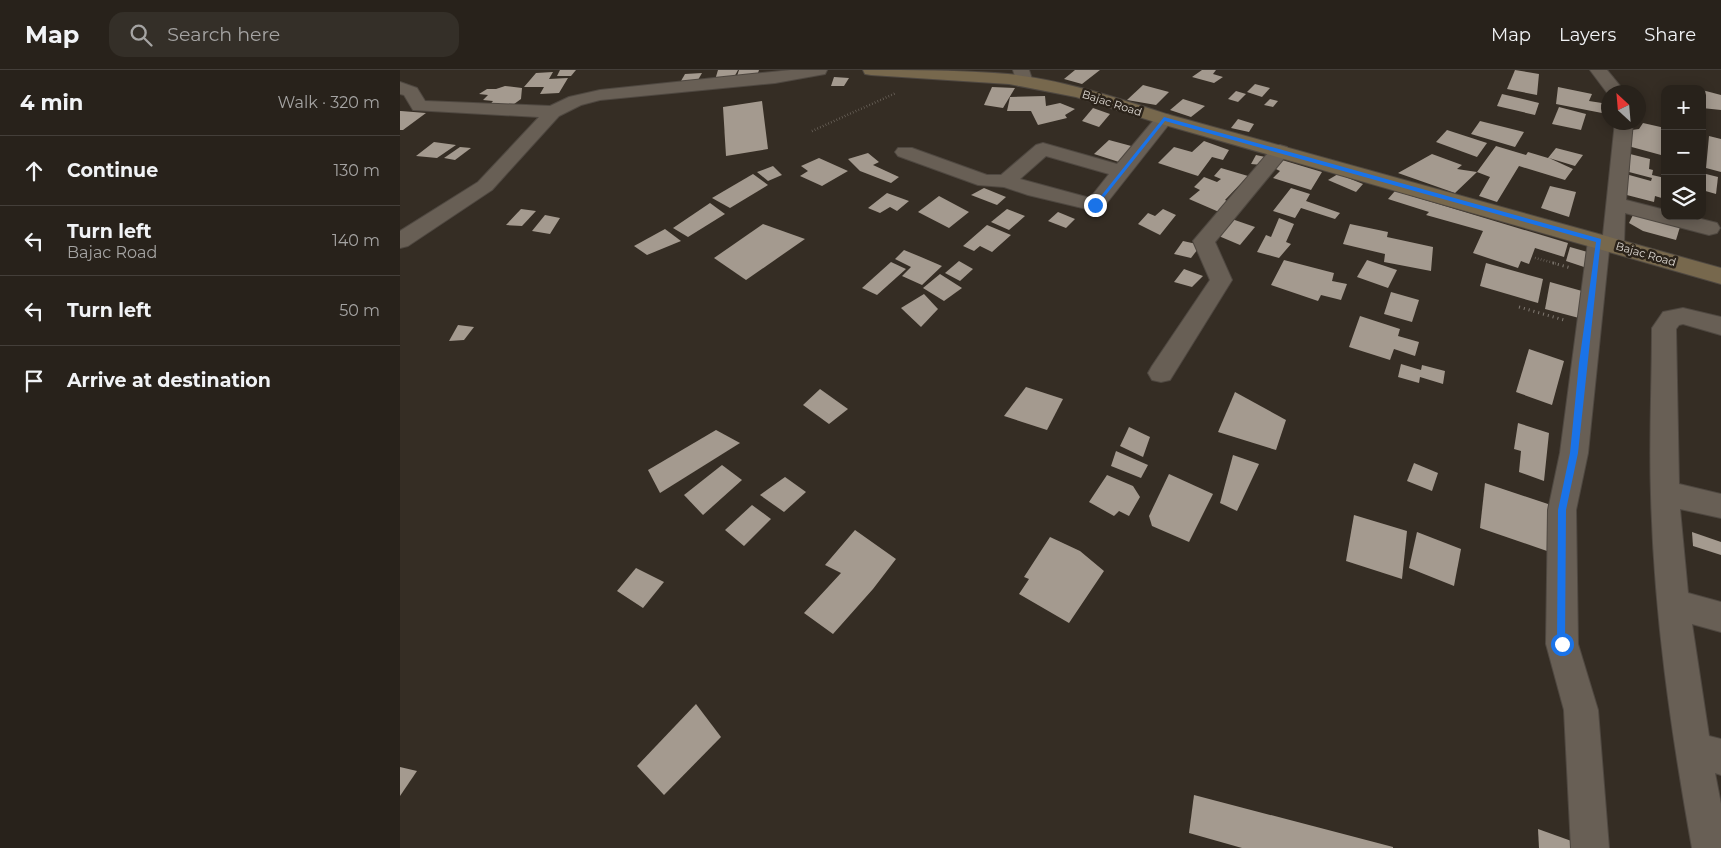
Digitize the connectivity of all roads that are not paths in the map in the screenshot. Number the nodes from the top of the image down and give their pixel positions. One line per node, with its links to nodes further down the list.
1 (819, 70): 7 (street)
2 (871, 70): 4 (street, Bajac Road)
3 (1598, 70): 5 (street)
4 (1022, 76): 8 (street, Bajac Road)
5 (1610, 85)
6 (404, 94): 7 (street)
7 (553, 112): 16 (street)
8 (1164, 119): 10 (street, Bajac Road); 12 (street)
9 (1623, 130): 14 (street)
10 (1280, 151): 17 (street, Bajac Road); 20 (street)
11 (906, 152): 13 (street)
12 (1122, 172): 13 (street); 13 (street)
13 (1006, 181)
14 (1614, 204): 15 (street); 17 (street)
15 (1708, 228)
16 (400, 241)
17 (1606, 242): 18 (street, Bajac Road); 26 (street)
18 (1721, 276)
19 (1721, 326): 21 (street)
20 (1161, 373)
21 (1665, 493): 22 (street); 23 (street)
22 (1721, 506)
23 (1673, 604): 24 (street); 25 (street)
24 (1721, 616)
25 (1706, 754): 27 (street)
26 (1590, 848)
27 (1711, 848)

